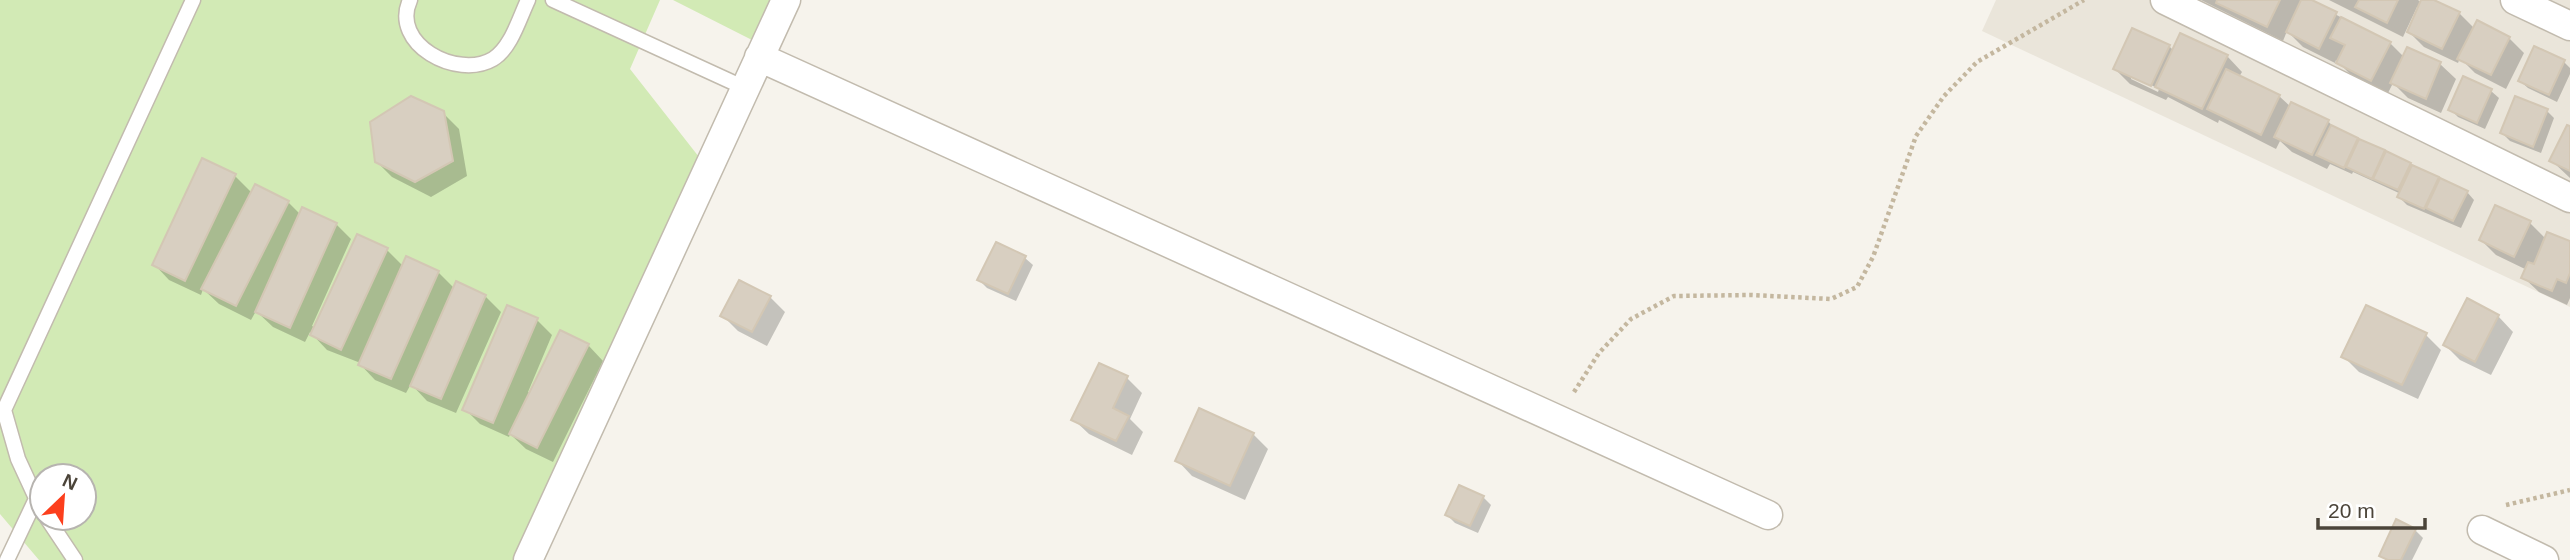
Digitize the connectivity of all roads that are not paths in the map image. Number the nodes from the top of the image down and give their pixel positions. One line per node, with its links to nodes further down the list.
1 (193, 0): 12 (lane)
2 (410, 0): 3 (lane)
3 (528, 0)
4 (554, 0): 10 (lane)
5 (786, 0): 9 (street)
6 (2165, 0): 11 (street)
7 (2515, 0): 8 (street)
8 (2570, 26)
9 (760, 57): 10 (street); 13 (street)
10 (745, 88): 19 (street)
11 (2570, 198)
12 (28, 476)
13 (1769, 515)
14 (28, 525): 17 (lane)
15 (2482, 530): 20 (street)
16 (56, 532): 18 (lane)
17 (7, 560)
18 (75, 560)
19 (528, 560)
20 (2544, 560)

